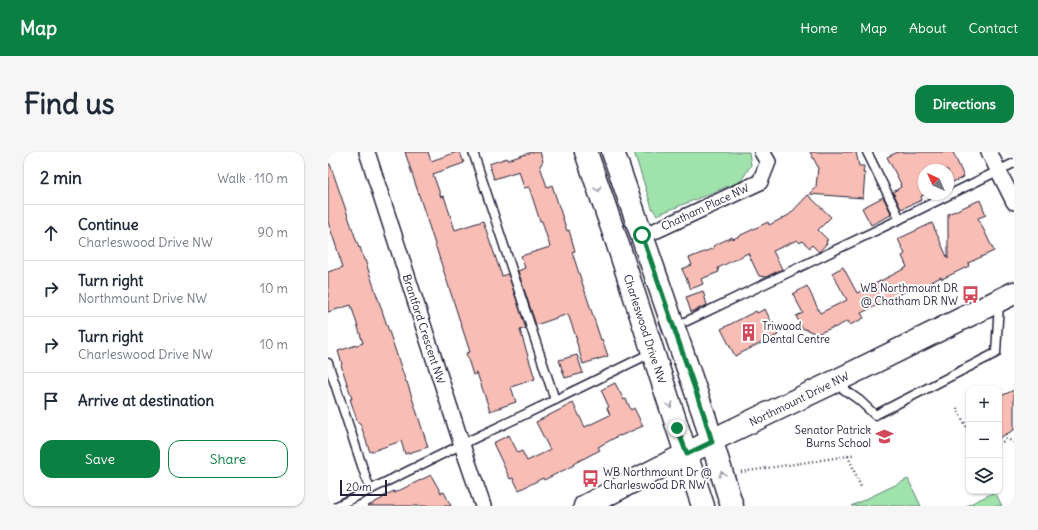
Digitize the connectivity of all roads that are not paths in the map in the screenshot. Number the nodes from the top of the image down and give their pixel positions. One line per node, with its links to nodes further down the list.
1 (367, 152): 20 (street, Brantford Crescent NW)
2 (473, 152): 18 (lane)
3 (586, 152): 15 (street, Charleswood Drive NW, one-way to 15)
4 (613, 152): 12 (street)
5 (762, 152): 12 (street, Chatham Place NW)
6 (867, 152): 11 (lane)
7 (989, 152): 9 (street)
8 (1014, 163): 9 (lane)
9 (998, 170): 10 (street); 11 (lane)
10 (1014, 202)
11 (900, 219): 14 (lane)
12 (642, 235): 19 (street)
13 (1007, 296): 17 (street, Northmount Drive NW); 17 (lane)
14 (687, 321)
15 (653, 352): 18 (lane); 21 (street, Charleswood Drive NW, one-way to 21)
16 (328, 362): 22 (lane)
17 (834, 382): 19 (street, Northmount Drive NW)
18 (555, 400): 20 (lane)
19 (712, 442): 21 (street, Northmount Drive NW); 27 (street, one-way to 19)
20 (462, 445): 22 (lane); 24 (street, Brantford Crescent NW)
21 (687, 454): 25 (street, Northmount Drive NW); 26 (street, Charleswood Drive NW)
22 (370, 490): 23 (lane)
23 (338, 506)
24 (483, 506)
25 (585, 506)
26 (703, 506)
27 (732, 506)

